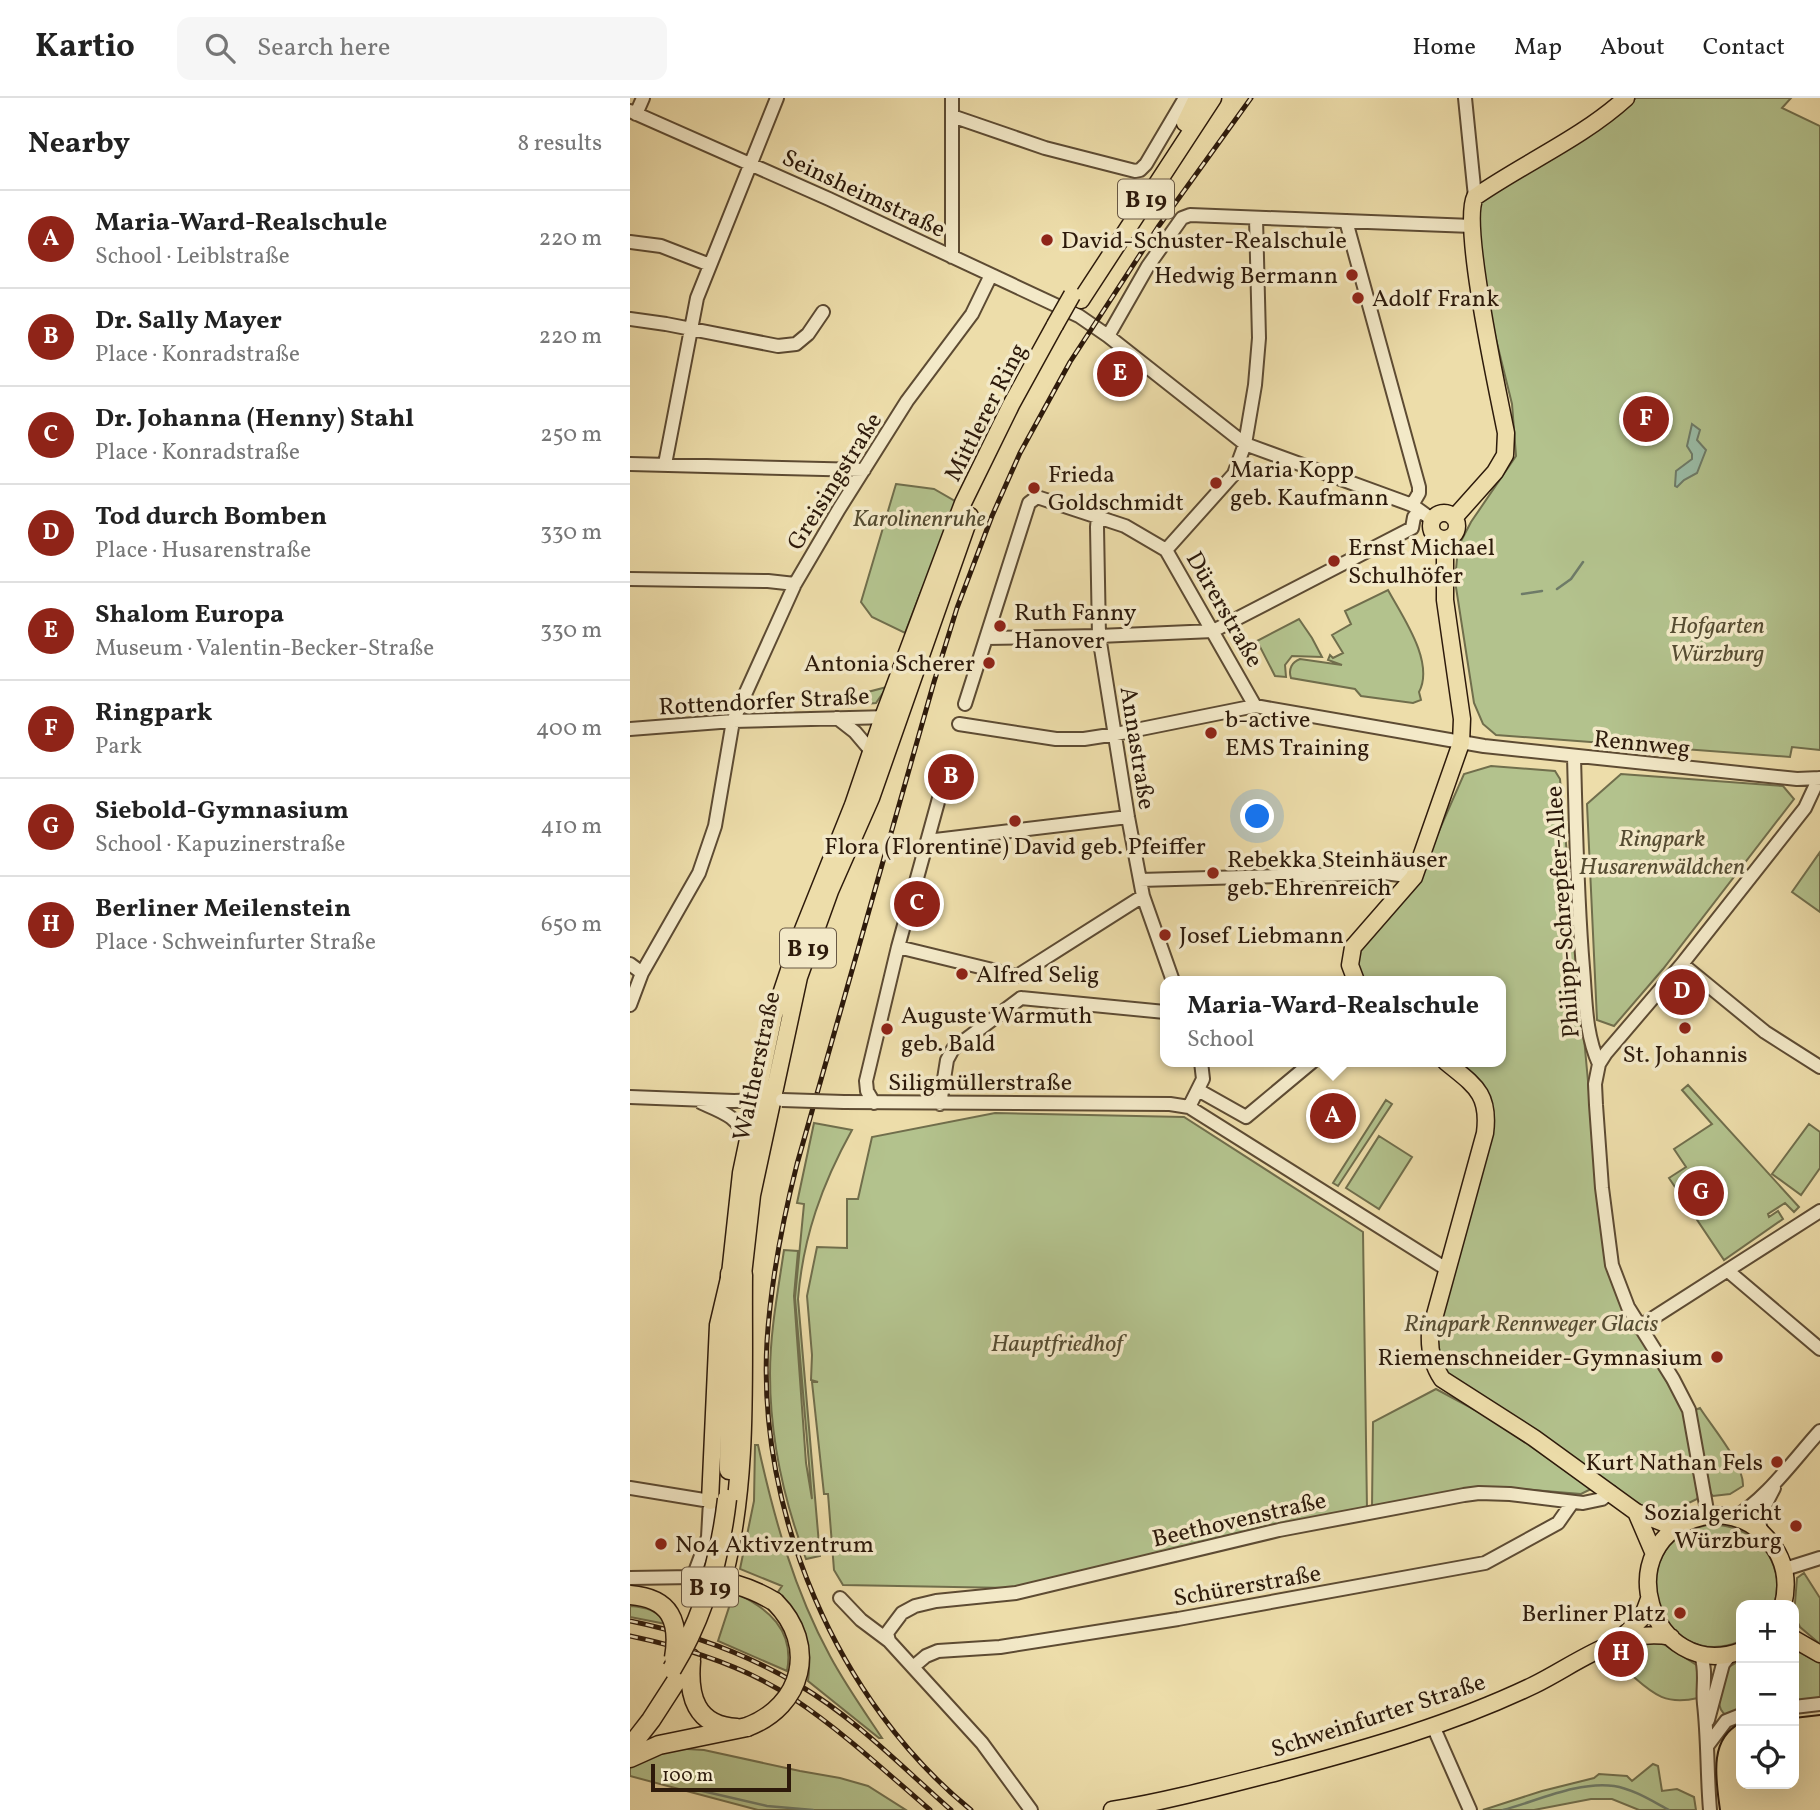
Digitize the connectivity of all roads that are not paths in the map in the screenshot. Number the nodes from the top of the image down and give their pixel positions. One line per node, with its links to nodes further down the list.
1 (643, 98): 9 (street)
2 (777, 98): 11 (street)
3 (952, 98): 10 (street)
4 (1185, 98): 10 (street)
5 (1200, 98): 20 (main road, B 19)
6 (1213, 98): 20 (main road, B 19)
7 (1465, 98): 12 (street)
8 (1626, 98): 12 (main road)
9 (633, 112): 11 (street, Seinsheimstraße)
10 (952, 116): 17 (street)
11 (749, 164): 17 (street, Seinsheimstraße); 18 (street)
12 (1475, 197): 15 (main road)
13 (1256, 218): 14 (street); 25 (street); 26 (street)
14 (1346, 221): 15 (street); 30 (street)
15 (1472, 226): 32 (main road)
16 (630, 242): 18 (street)
17 (951, 257): 19 (street, Seinsheimstraße)
18 (710, 265): 24 (street)
19 (991, 275): 20 (street, Seinsheimstraße); 29 (street, Greisingstraße)
20 (1077, 304): 23 (main road, B 19, bridge); 25 (street, Seinsheimstraße)
21 (823, 312): 24 (street)
22 (630, 319): 24 (street)
23 (1060, 327): 42 (main road, Mittlerer Ring / B 19); 44 (main road, Mittlerer Ring / B 19)
24 (691, 328): 28 (street)
25 (1108, 336): 26 (street, Seinsheimstraße)
26 (1245, 444): 30 (street, Seinsheimstraße); 34 (street)
27 (630, 464): 28 (street)
28 (666, 464): 29 (street)
29 (864, 470): 36 (street, Greisingstraße)
30 (1422, 512): 32 (main road); 33 (main road); 37 (street)
31 (1098, 516): 34 (street, Dürerstraße); 38 (street, Annastraße); 39 (street, Dürerstraße)
32 (1454, 518): 33 (main road)
33 (1445, 539): 49 (main road)
34 (1166, 550): 37 (street, Dürerstraße)
35 (630, 579): 36 (street)
36 (795, 584): 45 (street, Greisingstraße)
37 (1213, 631): 38 (street); 41 (street, Dürerstraße)
38 (1099, 636): 39 (street); 48 (street, Annastraße)
39 (986, 638): 40 (street)
40 (965, 704)
41 (1255, 706): 48 (street); 49 (street)
42 (883, 717): 43 (street, Rottendorfer Straße); 44 (street, Rottendorfer Straße); 50 (main road, Waltherstraße / B 19)
43 (837, 718): 45 (street, Rottendorfer Straße); 50 (street)
44 (900, 718): 77 (main road, Waltherstraße / B 19)
45 (733, 721): 47 (street, Rottendorfer Straße); 62 (street, Greisingstraße)
46 (959, 724): 48 (street)
47 (630, 729)
48 (1116, 734): 54 (street, Annastraße)
49 (1461, 743): 51 (street, Rennweg); 56 (main road)
50 (872, 752): 77 (main road, Waltherstraße / B 19)
51 (1574, 757): 53 (street, Rennweg); 69 (street, Philipp-Schrepfer-Allee)
52 (949, 762): 55 (street)
53 (1819, 778): 61 (street)
54 (1128, 817): 55 (street); 57 (street, Annastraße)
55 (927, 841): 59 (street)
56 (1415, 877): 57 (street); 65 (main road)
57 (1140, 880): 58 (street, Annastraße)
58 (1143, 896): 63 (street); 64 (street, Annastraße)
59 (898, 947): 63 (street); 78 (street)
60 (630, 964): 62 (street)
61 (1682, 964): 69 (street); 73 (street)
62 (642, 973): 67 (street, Greisingstraße)
63 (1017, 976): 66 (street)
64 (1170, 976)
65 (1354, 976)
66 (1021, 998): 68 (street); 79 (street)
67 (630, 1004)
68 (1160, 1012)
69 (1599, 1064): 86 (street)
70 (1202, 1067): 74 (street)
71 (1306, 1067): 74 (street)
72 (1452, 1067): 83 (main road)
73 (1820, 1067)
74 (1198, 1090): 80 (street)
75 (630, 1097): 76 (street, Siligmüllerstraße)
76 (695, 1100): 77 (street, Siligmüllerstraße); 81 (street)
77 (770, 1100): 78 (street, Siligmüllerstraße, bridge); 81 (main road, Waltherstraße / B 19); 85 (main road, Waltherstraße / B 19)
78 (874, 1103): 79 (street, Siligmüllerstraße)
79 (940, 1104): 80 (street, Siligmüllerstraße)
80 (1189, 1107): 83 (street)
81 (748, 1140): 85 (main road, Waltherstraße / B 19)
82 (1820, 1211): 84 (street)
83 (1448, 1270): 91 (main road)
84 (1728, 1271): 86 (street); 87 (street)
85 (737, 1275): 92 (highway, B 19)
86 (1639, 1327): 95 (street)
87 (1820, 1349)
88 (1820, 1431): 89 (street)
89 (1780, 1477): 96 (street); 98 (street)
90 (630, 1488): 92 (street)
91 (1611, 1492): 93 (street, Beethovenstraße); 94 (main road)
92 (725, 1500): 102 (street); 115 (highway, B 19); 117 (highway, B 19, bridge)
93 (1572, 1503): 108 (street, Beethovenstraße); 116 (street, Schürerstraße)
94 (1636, 1512): 97 (main road); 99 (main road)
95 (1708, 1516): 96 (main road); 97 (main road)
96 (1734, 1518): 98 (main road)
97 (1676, 1528): 99 (main road)
98 (1762, 1533): 101 (main road)
99 (1654, 1554): 106 (main road)
100 (1820, 1558): 101 (street)
101 (1785, 1569): 107 (main road)
102 (693, 1577): 103 (street); 123 (highway, bridge)
103 (630, 1578)
104 (630, 1595): 117 (highway, B 19, bridge)
105 (841, 1598): 108 (street)
106 (1649, 1599): 109 (main road); 111 (main road, Schweinfurter Straße)
107 (1784, 1600)
108 (888, 1637): 116 (street)
109 (1671, 1637): 111 (main road, Schweinfurter Straße); 114 (main road)
110 (1799, 1639): 113 (main road)
111 (1618, 1641): 122 (main road, Schweinfurter Straße)
112 (1736, 1653): 114 (main road); 121 (street)
113 (1820, 1654)
114 (1701, 1655): 121 (street)
115 (691, 1658): 123 (highway); 125 (highway, B 19)
116 (913, 1667): 130 (street)
117 (672, 1669): 124 (highway, B 19)
118 (1820, 1704): 119 (street)
119 (1799, 1706)
120 (1736, 1717): 126 (street)
121 (1707, 1720): 126 (street)
122 (1433, 1726): 128 (street); 129 (main road, Schweinfurter Straße)
123 (747, 1727): 127 (highway)
124 (630, 1731)
125 (630, 1747)
126 (1707, 1748): 132 (street)
127 (630, 1758)
128 (1469, 1807)
129 (1135, 1808): 131 (main road, Schweinfurter Straße)
130 (1031, 1810)
131 (1112, 1810)
132 (1710, 1810)

